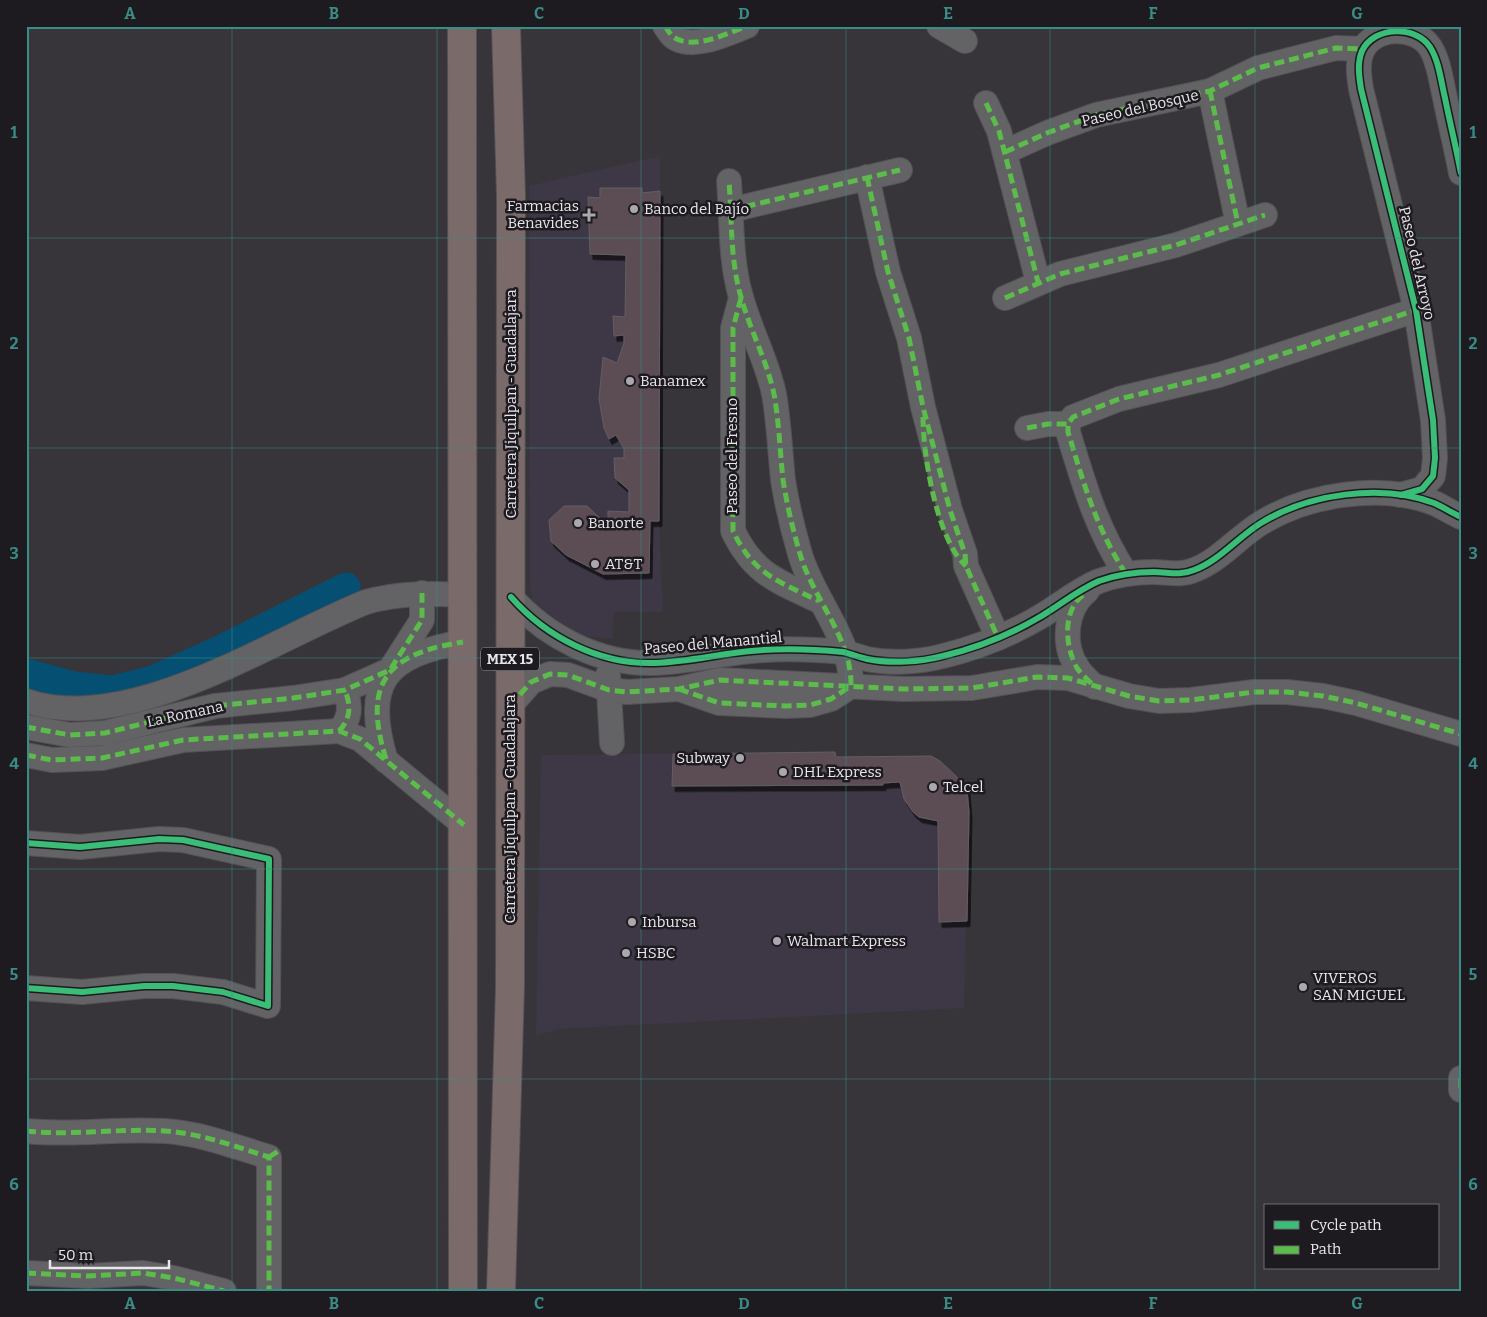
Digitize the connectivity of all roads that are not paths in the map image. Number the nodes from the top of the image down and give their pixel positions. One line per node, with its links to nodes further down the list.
1 (462, 26): 30 (highway, MEX 15)
2 (506, 26): 31 (highway, Carretera Jiquilpan - Guadalajara / MEX 15)
3 (665, 26): 4 (street)
4 (747, 26)
5 (939, 26): 7 (street)
6 (1418, 30): 8 (street); 13 (street)
7 (965, 41)
8 (1363, 50): 9 (street, Paseo del Bosque); 22 (street, Paseo del Arroyo)
9 (1210, 91): 11 (street, Paseo del Bosque); 18 (street)
10 (986, 103): 11 (street)
11 (1005, 152): 19 (street)
12 (900, 170): 14 (street)
13 (1461, 172)
14 (867, 178): 16 (street); 33 (street)
15 (730, 181): 16 (street, Paseo del Fresno)
16 (731, 210): 20 (street, Paseo del Fresno)
17 (1265, 216): 18 (street)
18 (1238, 224): 19 (street)
19 (1038, 282): 21 (street)
20 (741, 298): 32 (street, Paseo del Fresno); 32 (street, Paseo del Fresno)
21 (1005, 298)
22 (1416, 310): 23 (street, Paseo del Arroyo); 25 (street, Paseo del Arroyo)
23 (1068, 424): 24 (street); 27 (street)
24 (1027, 428)
25 (1400, 495): 26 (street, Paseo del Manantial); 27 (street, Paseo del Manantial)
26 (1461, 517)
27 (1126, 574): 28 (street, Paseo del Manantial)
28 (1100, 581): 33 (street, Paseo del Manantial); 39 (street)
29 (422, 593): 30 (street); 37 (street); 42 (street)
30 (463, 595): 34 (highway, MEX 15)
31 (511, 597): 36 (street, Paseo del Manantial); 43 (highway, Carretera Jiquilpan - Guadalajara / MEX 15)
32 (820, 601): 35 (street, Paseo del Fresno)
33 (998, 638): 35 (street, Paseo del Manantial)
34 (463, 642): 37 (street, La Romana); 50 (highway, MEX 15)
35 (847, 653): 36 (street, Paseo del Manantial); 38 (street, Paseo del Fresno)
36 (606, 656): 41 (street)
37 (390, 670): 40 (street, La Romana); 49 (street)
38 (851, 686): 39 (street); 41 (street)
39 (1095, 687): 46 (street)
40 (345, 690): 44 (street, La Romana); 45 (street)
41 (609, 690): 43 (street); 47 (street)
42 (26, 702)
43 (510, 706): 60 (highway, Carretera Jiquilpan - Guadalajara / MEX 15)
44 (26, 727)
45 (339, 731): 48 (street, La Romana); 49 (street, La Romana)
46 (1461, 734)
47 (612, 743)
48 (26, 755)
49 (386, 761): 50 (street, La Romana)
50 (464, 825): 59 (highway, MEX 15)
51 (26, 843): 52 (street)
52 (26, 988)
53 (1461, 1078): 54 (street)
54 (1461, 1090)
55 (26, 1130): 58 (street)
56 (26, 1273): 57 (street)
57 (224, 1291)
58 (268, 1291)
59 (463, 1291)
60 (501, 1291)

